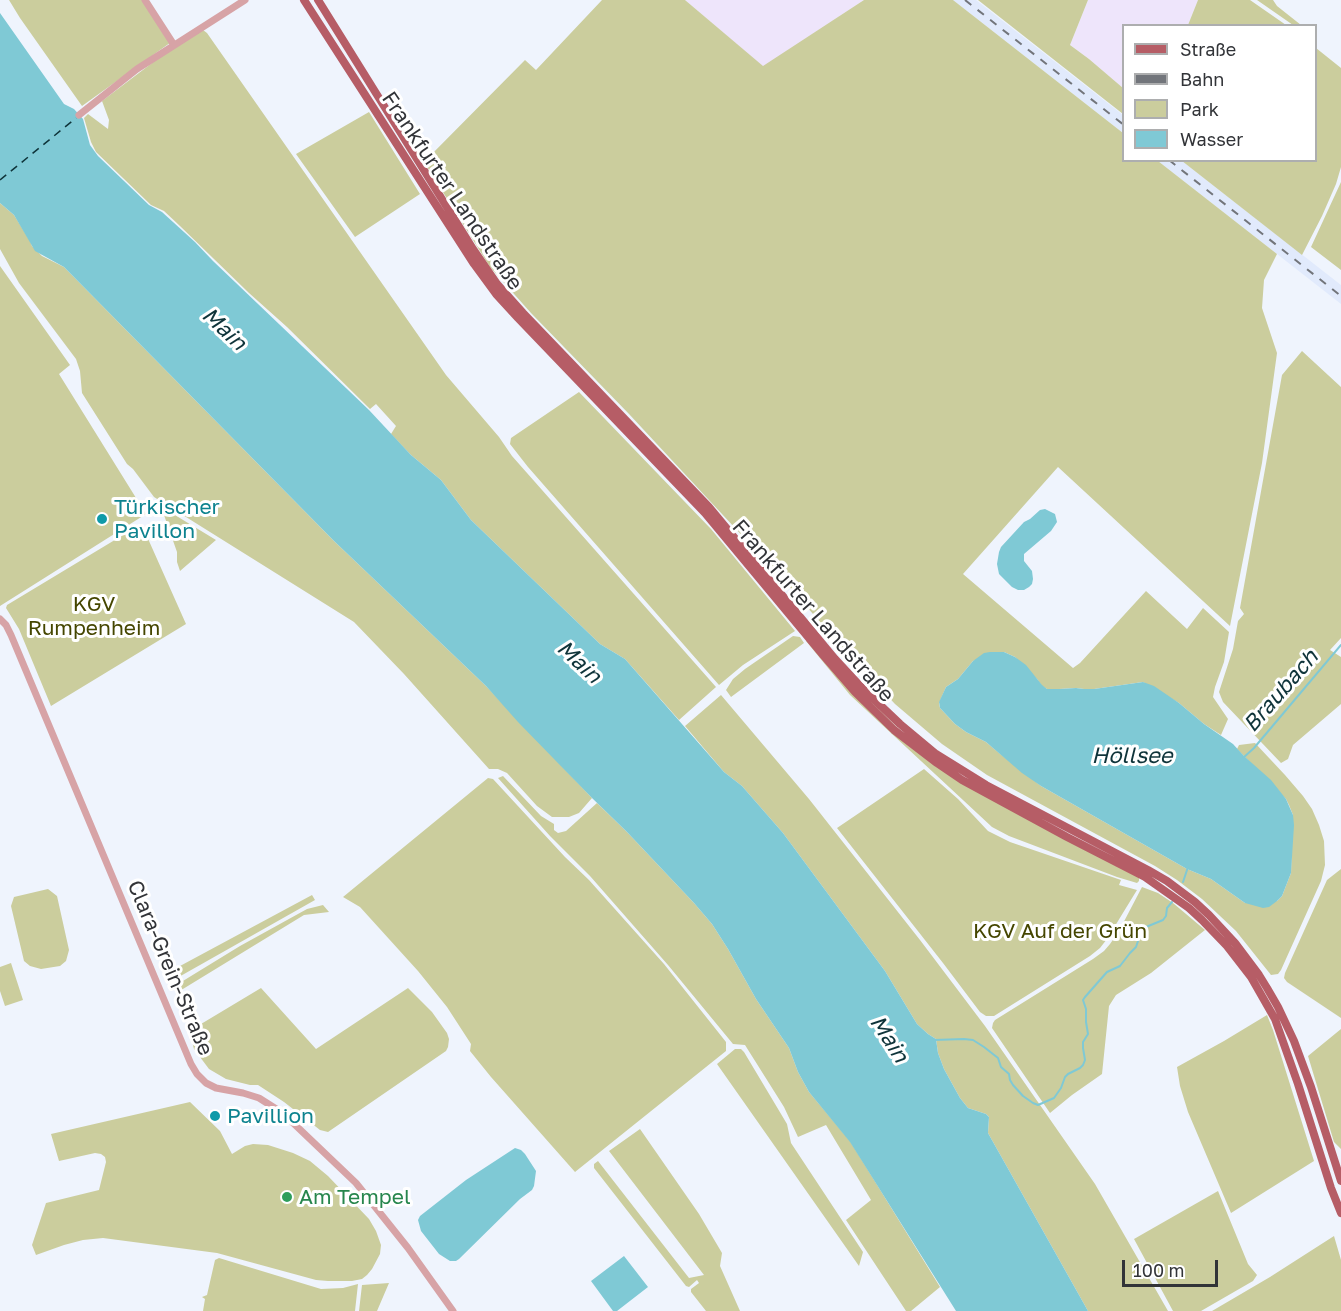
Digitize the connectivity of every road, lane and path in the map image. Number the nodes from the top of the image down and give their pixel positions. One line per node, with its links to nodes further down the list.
1 (145, 0): 5 (street)
2 (245, 0): 5 (street)
3 (304, 0): 11 (main road, Frankfurter Landstraße)
4 (318, 0): 8 (main road, Frankfurter Landstraße)
5 (174, 45): 6 (street)
6 (79, 115)
7 (0, 619): 14 (street, Clara-Grein-Straße)
8 (1329, 1144): 9 (main road); 10 (main road, Frankfurter Landstraße)
9 (1341, 1153)
10 (1339, 1166): 11 (main road); 12 (main road, Frankfurter Landstraße)
11 (1325, 1169): 13 (main road, Frankfurter Landstraße)
12 (1341, 1181)
13 (1341, 1213)
14 (451, 1309)

